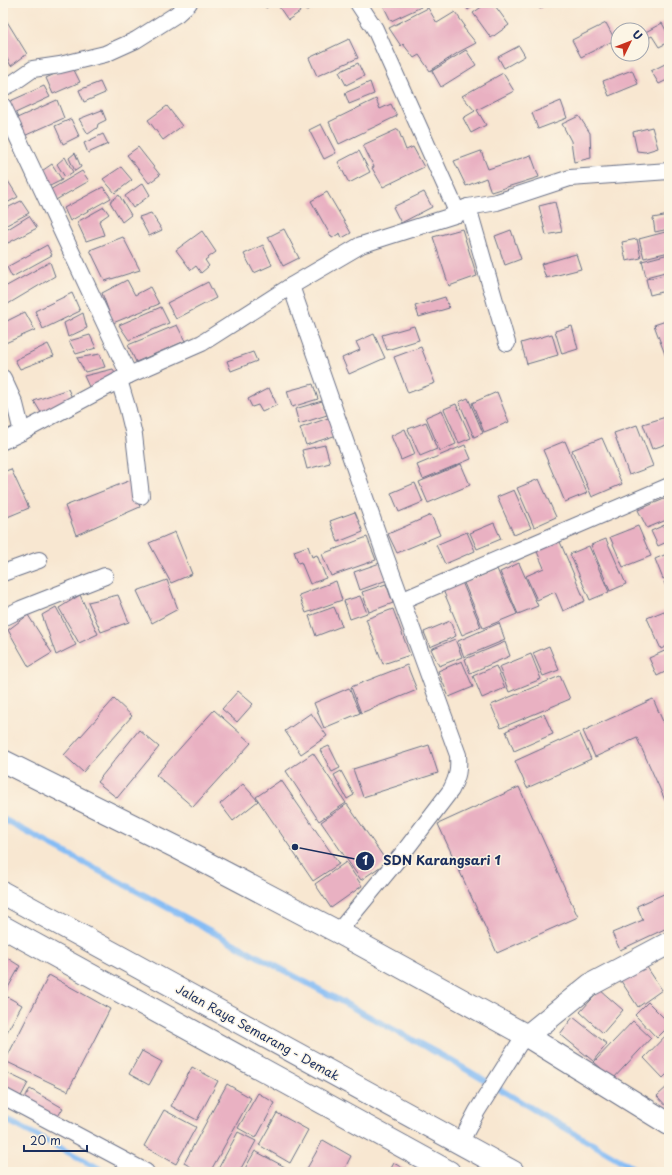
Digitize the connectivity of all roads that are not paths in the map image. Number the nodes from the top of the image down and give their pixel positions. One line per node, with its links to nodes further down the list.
1 (189, 3): 3 (street)
2 (358, 3): 6 (street)
3 (3, 88)
4 (3, 106): 10 (street)
5 (669, 171): 6 (street)
6 (463, 211): 7 (street); 8 (street)
7 (291, 286): 10 (street); 18 (street)
8 (507, 343)
9 (3, 378): 11 (street)
10 (124, 378): 11 (street); 14 (street)
11 (22, 432): 12 (street)
12 (3, 441)
13 (669, 486): 18 (street)
14 (141, 496)
15 (39, 560): 16 (street)
16 (3, 573)
17 (105, 576): 19 (street)
18 (403, 600): 23 (street)
19 (3, 618)
20 (3, 761): 23 (main road)
21 (3, 893): 25 (main road, Jalan Raya Semarang - Demak)
22 (3, 927): 26 (main road)
23 (338, 932): 27 (main road)
24 (669, 943): 27 (main road)
25 (109, 951): 26 (main road); 30 (main road, Jalan Raya Semarang - Demak)
26 (96, 978): 32 (main road)
27 (523, 1040): 29 (main road); 30 (street)
28 (3, 1096): 31 (street)
29 (669, 1124)
30 (460, 1143): 33 (main road, Jalan Raya Semarang - Demak)
31 (146, 1172)
32 (449, 1172)
33 (513, 1172)

